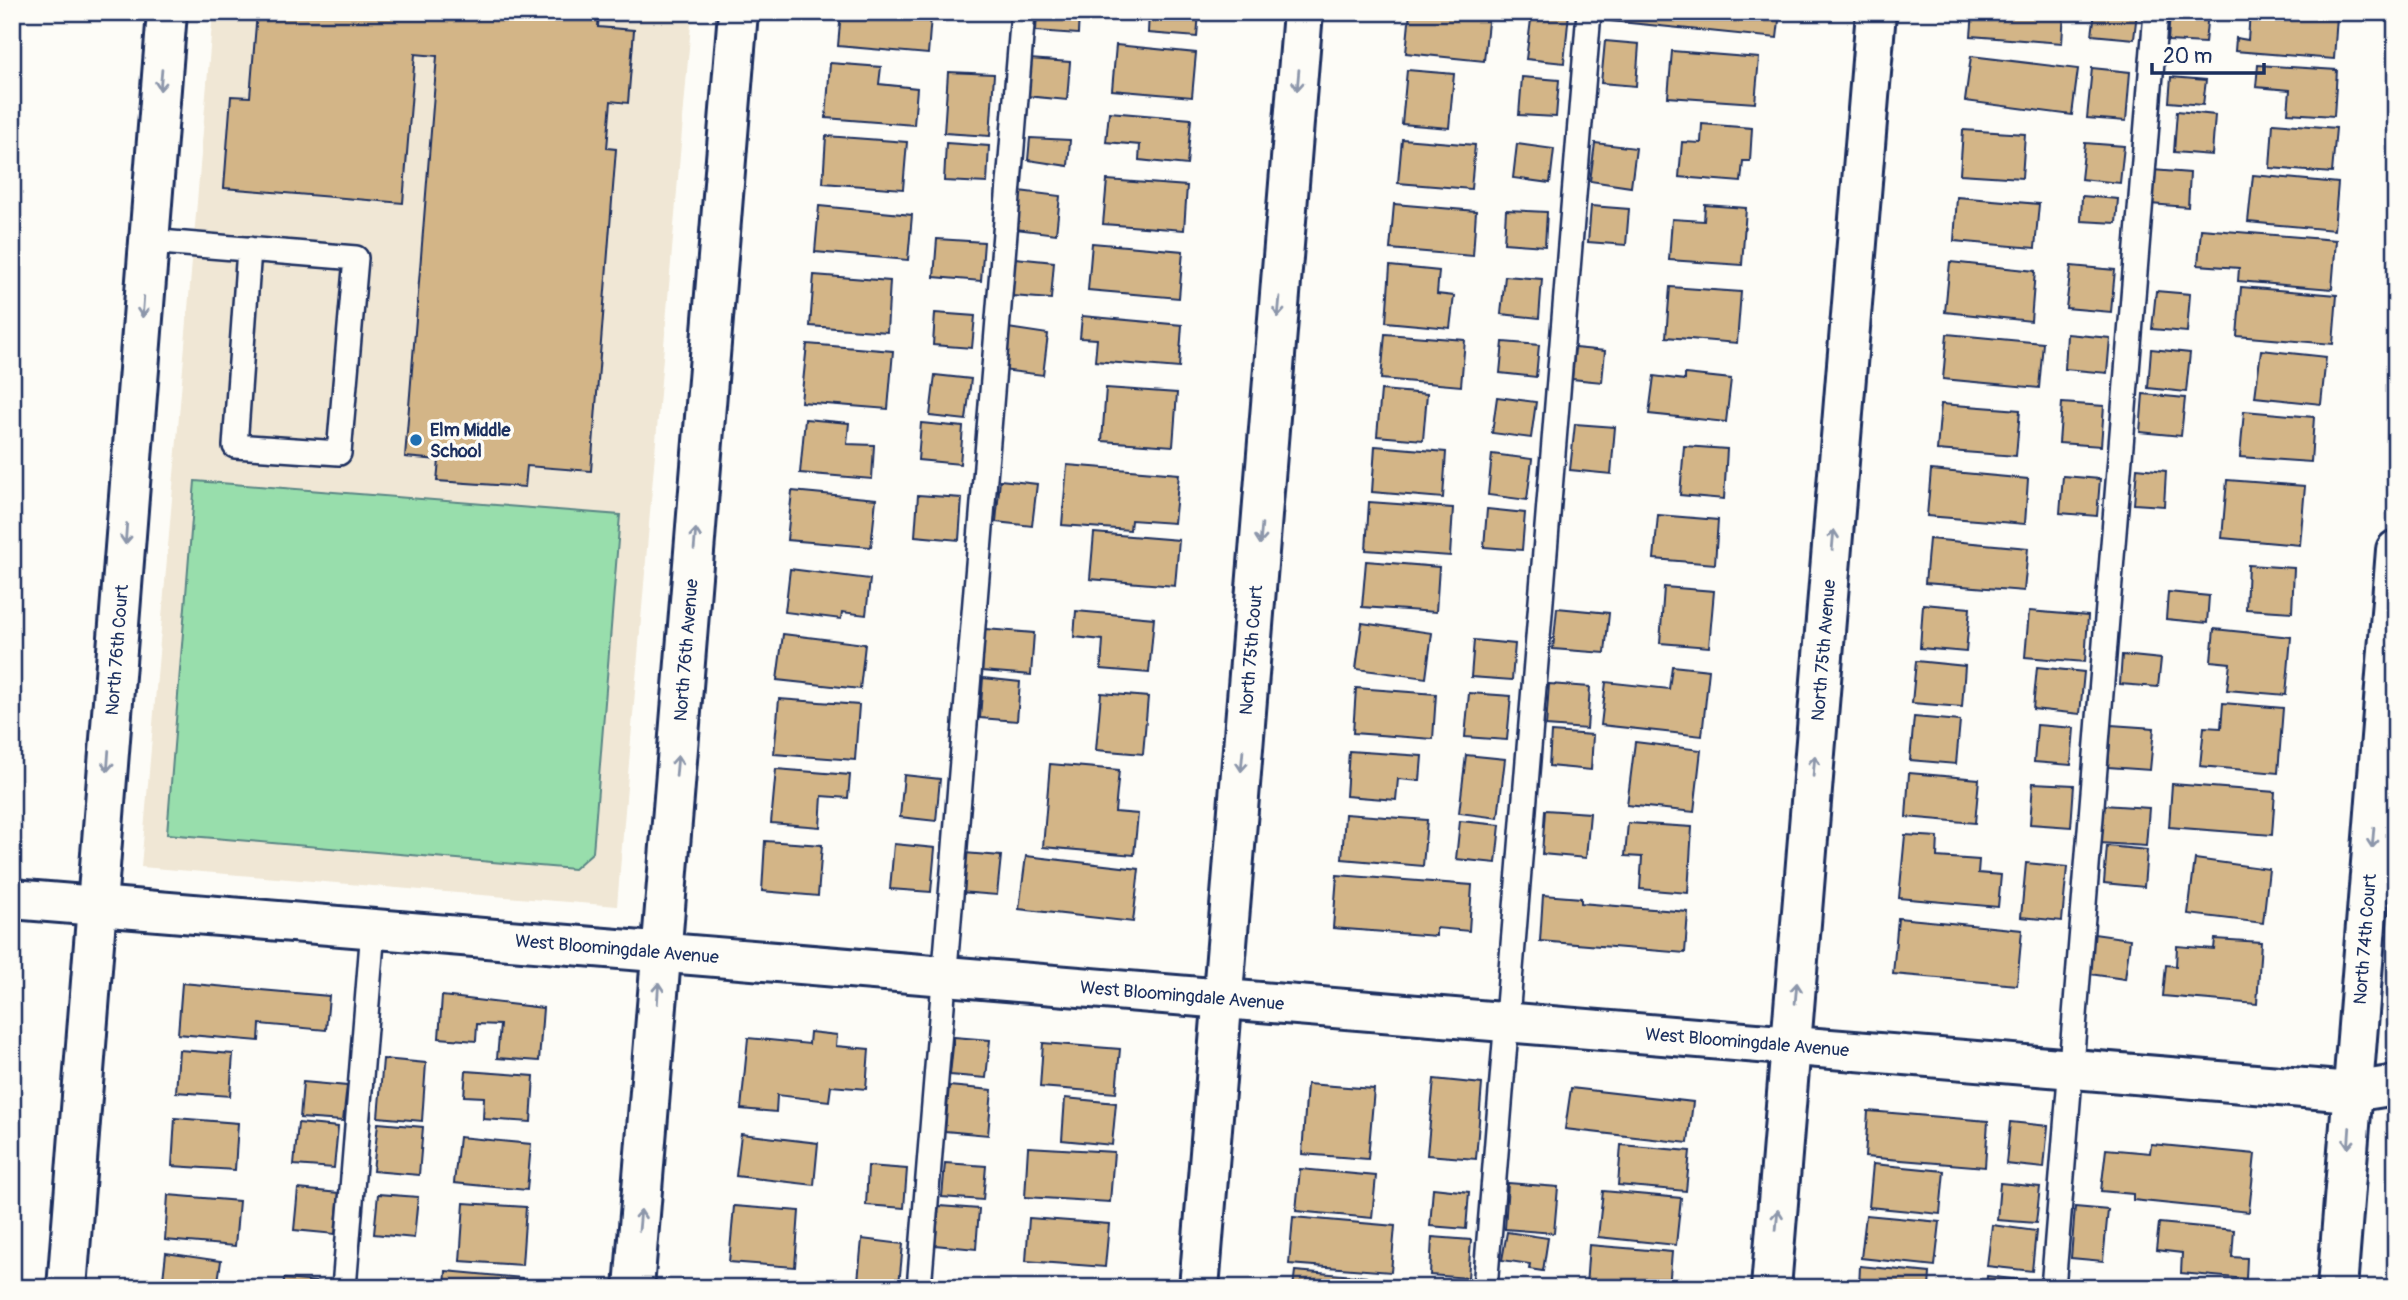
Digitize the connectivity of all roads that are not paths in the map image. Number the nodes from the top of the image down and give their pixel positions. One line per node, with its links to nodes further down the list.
1 (167, 12): 8 (street, North 76th Court, one-way to 8)
2 (738, 12): 14 (street, North 76th Avenue, one-way to 2)
3 (1023, 12): 15 (lane)
4 (1303, 12): 16 (street, North 75th Court, one-way to 16)
5 (1589, 12): 17 (lane)
6 (1876, 12): 18 (street, North 75th Avenue, one-way to 6)
7 (2156, 12): 19 (lane)
8 (148, 241): 9 (lane); 12 (street, North 76th Court, one-way to 12)
9 (249, 249): 9 (lane)
10 (2396, 550): 21 (street, North 74th Court, one-way to 21)
11 (12, 900): 12 (street, West Bloomingdale Avenue)
12 (97, 906): 13 (street, West Bloomingdale Avenue); 23 (street, North 76th Court)
13 (373, 929): 14 (street, West Bloomingdale Avenue); 24 (lane)
14 (662, 953): 15 (street, West Bloomingdale Avenue); 25 (street, North 76th Avenue, one-way to 14)
15 (944, 976): 16 (street, West Bloomingdale Avenue); 26 (lane)
16 (1223, 999): 17 (street, West Bloomingdale Avenue); 27 (street, North 75th Court)
17 (1507, 1022): 18 (street, West Bloomingdale Avenue); 28 (lane)
18 (1792, 1046): 19 (street, West Bloomingdale Avenue); 29 (street, North 75th Avenue, one-way to 18)
19 (2070, 1069): 21 (street, West Bloomingdale Avenue); 30 (lane)
20 (2396, 1084): 21 (street, West Bloomingdale Avenue)
21 (2353, 1092): 22 (street, West Bloomingdale Avenue); 31 (street, North 74th Court, one-way to 31)
22 (2396, 1112)
23 (67, 1288)
24 (344, 1288)
25 (634, 1288)
26 (919, 1288)
27 (1199, 1288)
28 (1485, 1288)
29 (1772, 1288)
30 (2053, 1288)
31 (2337, 1288)

